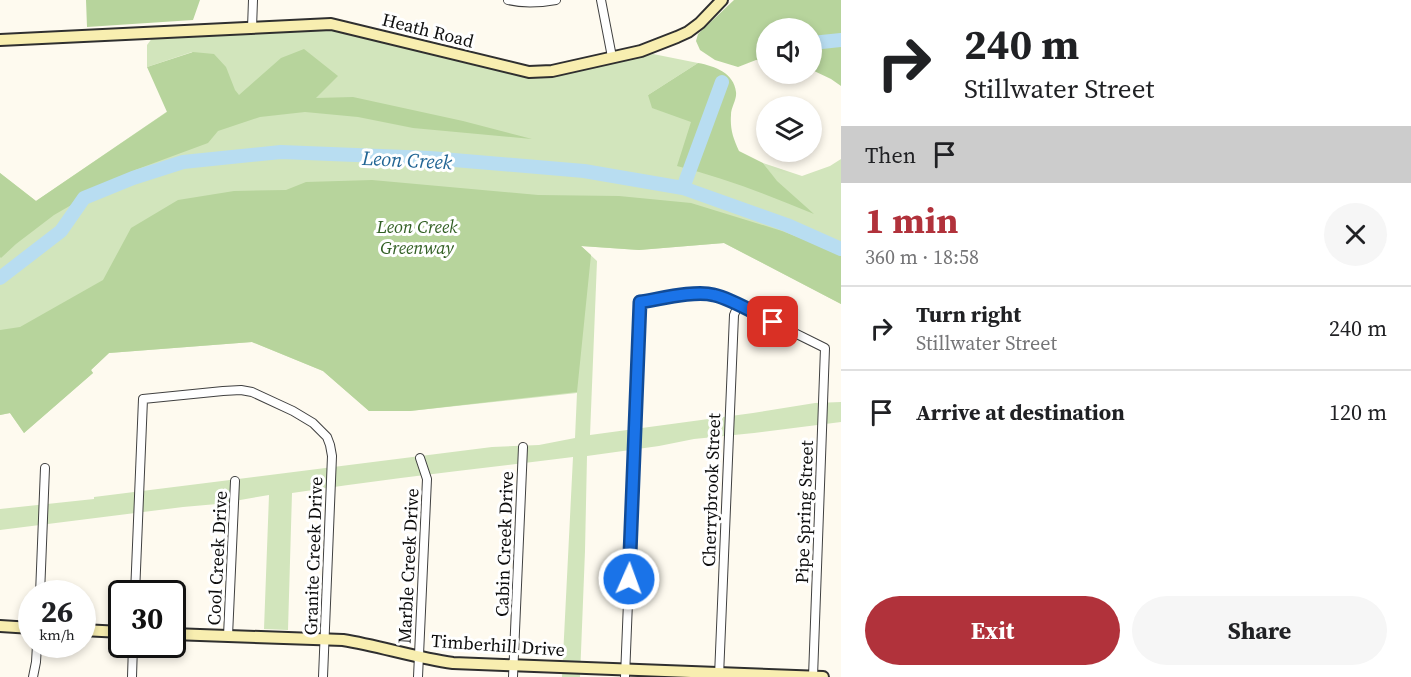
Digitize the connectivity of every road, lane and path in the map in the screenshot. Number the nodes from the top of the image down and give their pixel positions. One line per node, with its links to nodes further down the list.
1 (253, 0): 6 (street)
2 (508, 0): 3 (street)
3 (556, 0)
4 (601, 0): 8 (street)
5 (722, 0): 8 (street, Heath Road)
6 (252, 28): 7 (street, Heath Road); 8 (street, Heath Road)
7 (0, 40)
8 (612, 57)
9 (738, 305): 25 (street); 26 (street, Cherrybrook Street); 32 (street, Pipe Spring Street)
10 (523, 447): 24 (street, Cabin Creek Drive)
11 (420, 458): 21 (street, Marble Creek Drive)
12 (45, 468): 14 (street)
13 (235, 481): 19 (street, Cool Creek Drive)
14 (41, 580)
15 (136, 580): 20 (street, Granite Creek Drive)
16 (0, 626): 17 (street)
17 (18, 627)
18 (186, 634): 19 (street, Timberhill Drive)
19 (228, 636): 20 (street, Timberhill Drive)
20 (324, 640): 21 (street, Timberhill Drive); 29 (street, Granite Creek Drive)
21 (419, 656): 24 (street, Timberhill Drive); 30 (street, Marble Creek Drive)
22 (36, 658): 27 (street)
23 (133, 658): 28 (street)
24 (514, 664): 25 (street, Timberhill Drive); 31 (street, Cabin Creek Drive)
25 (625, 673): 26 (street, Timberhill Drive)
26 (719, 675): 32 (street, Timberhill Drive)
27 (33, 677)
28 (132, 677)
29 (323, 677)
30 (418, 677)
31 (513, 677)
32 (813, 677): 33 (street, Timberhill Drive)
33 (823, 677)

